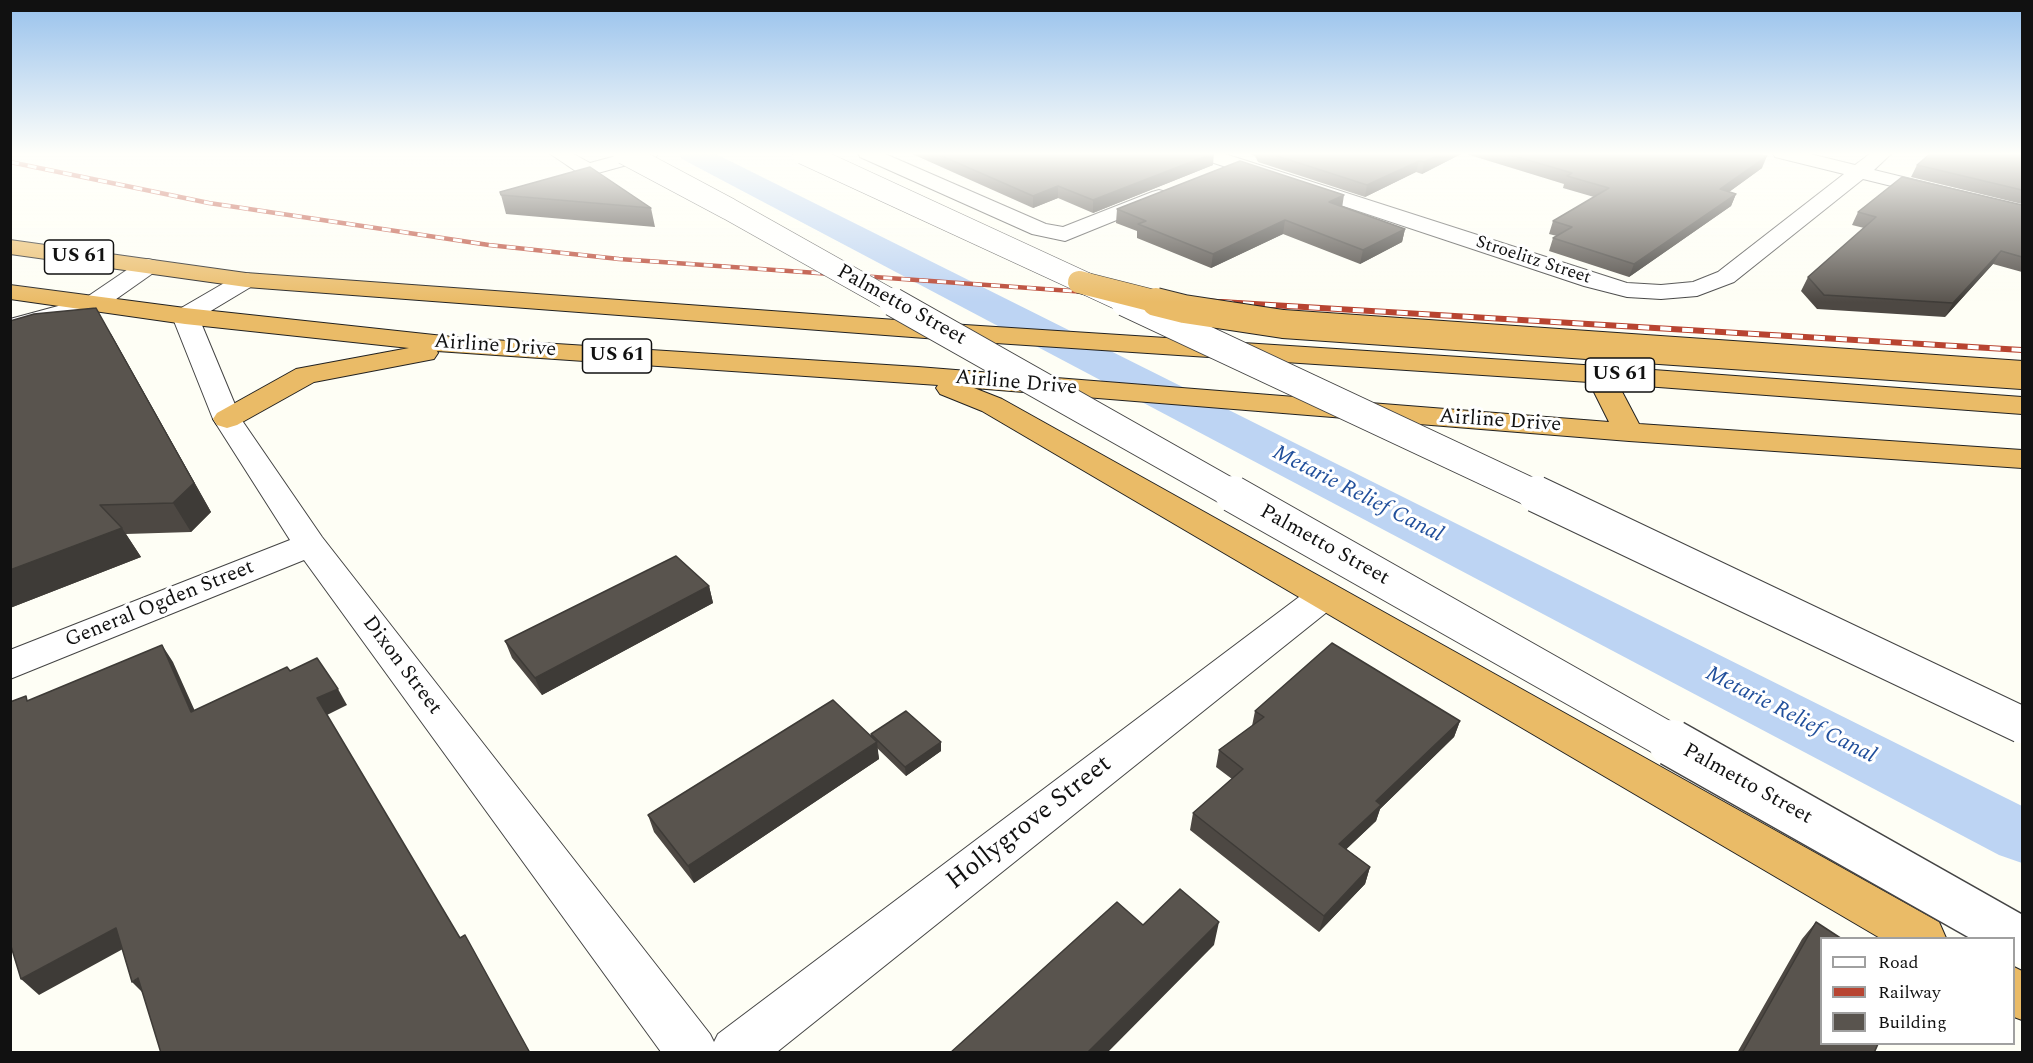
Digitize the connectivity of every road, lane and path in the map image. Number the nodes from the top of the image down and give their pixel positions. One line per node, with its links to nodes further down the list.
1 (718, 203): 30 (street, Palmetto Street, bridge)
2 (909, 203): 12 (street, bridge)
3 (980, 203): 4 (street)
4 (1143, 203)
5 (1353, 203): 6 (street, Stroelitz Street)
6 (1821, 203)
7 (1984, 203): 8 (street)
8 (2022, 212)
9 (10, 247): 10 (highway, US 61)
10 (148, 266): 11 (highway, US 61); 14 (street)
11 (246, 280): 15 (street); 18 (highway, US 61)
12 (1079, 282): 20 (highway, bridge); 28 (street, bridge)
13 (10, 292): 14 (highway, Airline Drive / US 61)
14 (93, 304): 15 (highway, Airline Drive / US 61); 16 (street)
15 (185, 316): 17 (highway, Airline Drive / US 61); 22 (street, Dixon Street)
16 (10, 327)
17 (462, 346): 19 (highway, Airline Drive / US 61); 22 (highway)
18 (1599, 374): 21 (highway, US 61); 23 (highway)
19 (918, 375): 23 (highway, Airline Drive / US 61); 26 (highway)
20 (2022, 375)
21 (2022, 405)
22 (227, 419): 25 (street, Dixon Street)
23 (1629, 432): 24 (highway, Airline Drive / US 61)
24 (2022, 459)
25 (310, 545): 27 (street, General Ogden Street); 31 (street, Dixon Street)
26 (1324, 596): 29 (highway); 32 (street, Hollygrove Street)
27 (10, 665)
28 (2022, 725)
29 (1919, 937)
30 (2015, 937)
31 (692, 1053)
32 (736, 1053)

